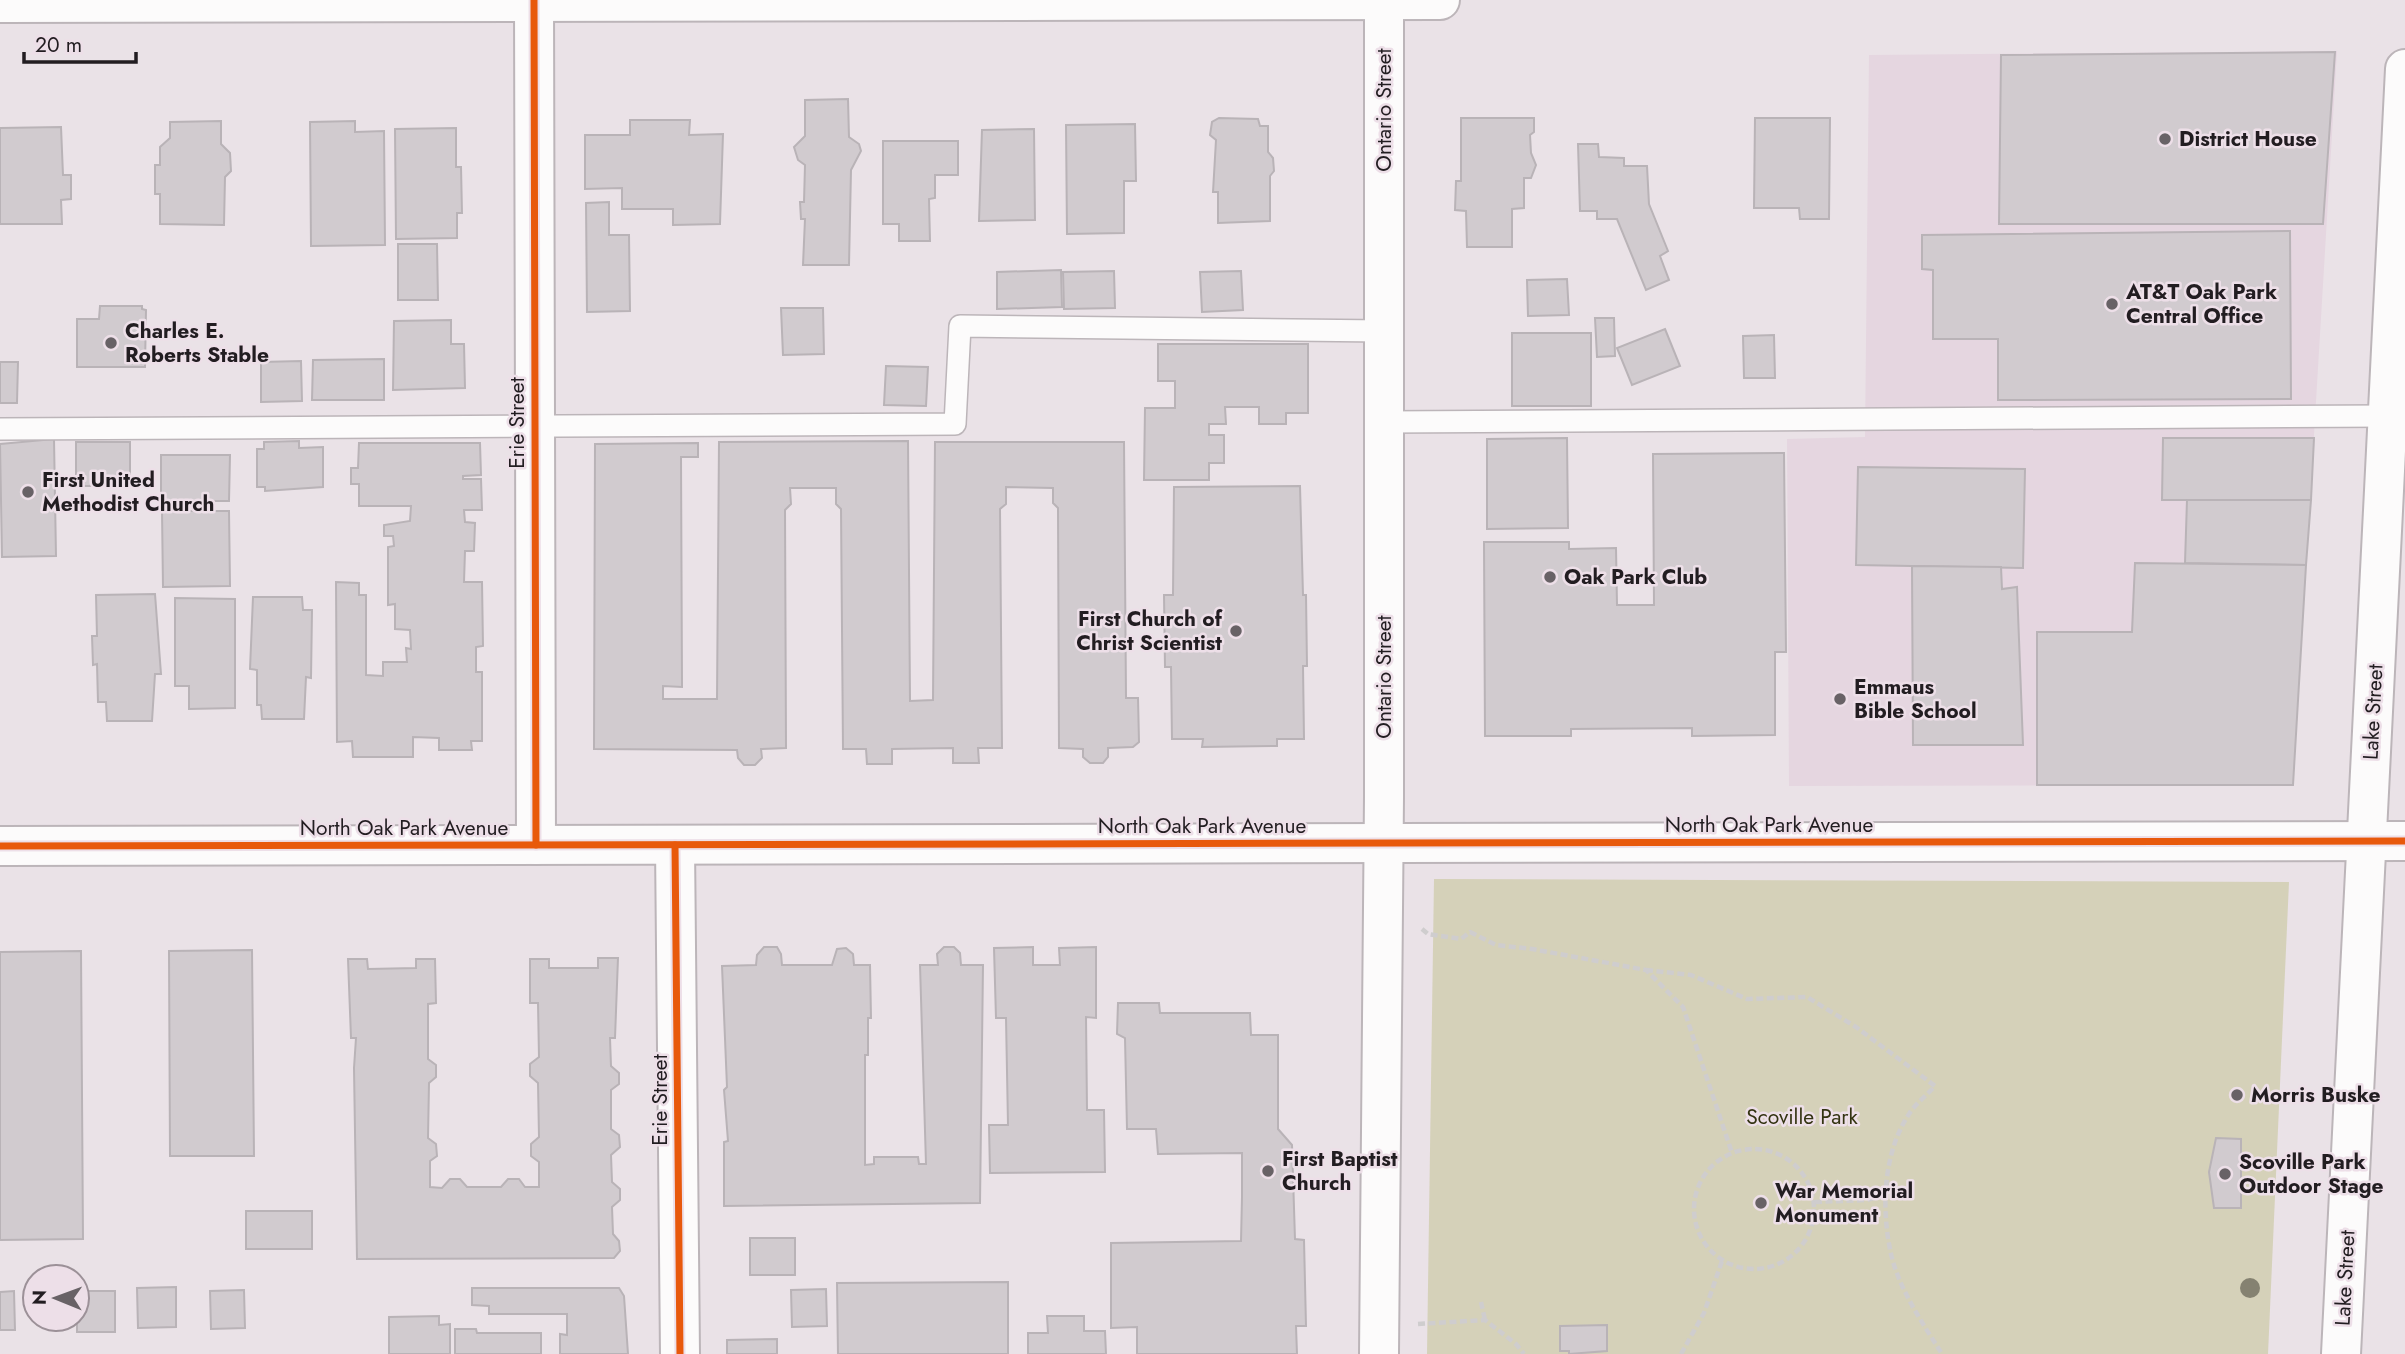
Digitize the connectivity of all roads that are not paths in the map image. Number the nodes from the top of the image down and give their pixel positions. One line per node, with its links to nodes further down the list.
1 (1384, 0): 2 (street); 3 (street); 6 (street, Ontario Street)
2 (1440, 0)
3 (534, 1): 4 (street); 9 (street, Erie Street)
4 (0, 3)
5 (2405, 69): 7 (street, Lake Street)
6 (1384, 331): 8 (street, Ontario Street); 9 (lane)
7 (2388, 416): 8 (lane); 11 (street, Lake Street)
8 (1384, 422): 13 (street, Ontario Street)
9 (535, 427): 10 (lane); 14 (street, Erie Street)
10 (0, 429)
11 (2367, 841): 12 (street, North Oak Park Avenue); 13 (street, North Oak Park Avenue); 19 (street, Lake Street)
12 (2405, 841)
13 (1384, 843): 15 (street, North Oak Park Avenue); 18 (street, Ontario Street)
14 (536, 845): 15 (street, North Oak Park Avenue); 16 (street, North Oak Park Avenue)
15 (675, 845): 17 (street, Erie Street)
16 (0, 846)
17 (680, 1354)
18 (1380, 1354)
19 (2341, 1354)

